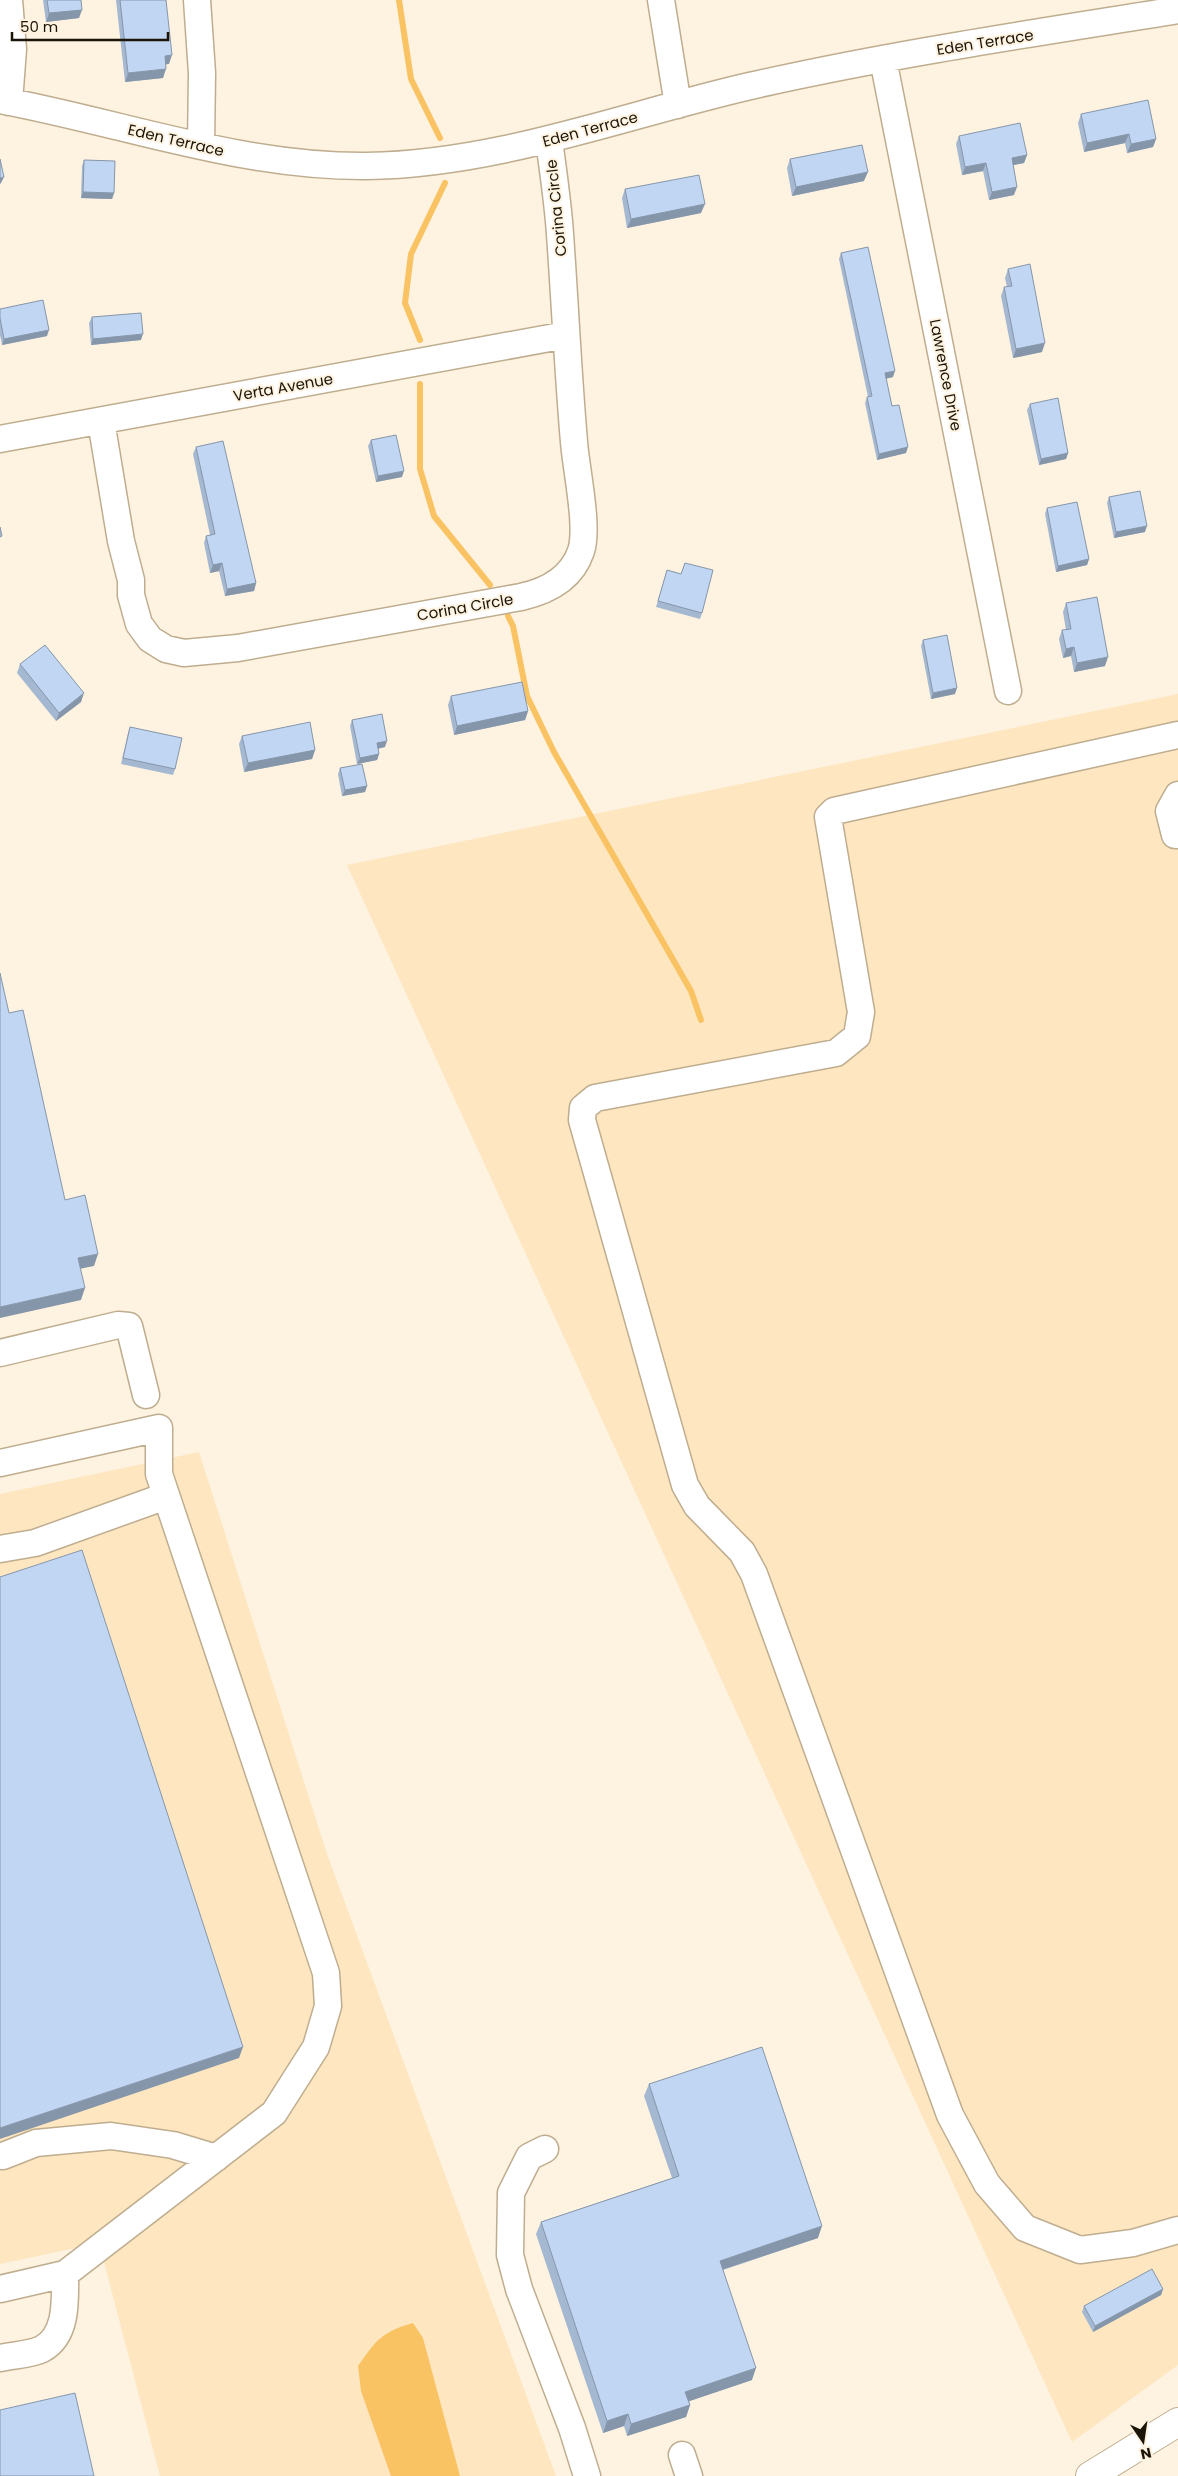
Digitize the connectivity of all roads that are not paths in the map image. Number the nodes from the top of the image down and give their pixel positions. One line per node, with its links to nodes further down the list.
1 (8, 0): 6 (street)
2 (197, 0): 9 (street)
3 (661, 0): 7 (street)
4 (1178, 10): 5 (street, Eden Terrace)
5 (883, 59): 7 (street, Eden Terrace); 13 (street, Lawrence Drive)
6 (5, 101): 9 (street, Eden Terrace)
7 (678, 105): 8 (street, Eden Terrace)
8 (548, 140): 9 (street, Eden Terrace); 10 (street, Corina Circle)
9 (201, 146)
10 (566, 335): 11 (street, Verta Avenue); 11 (street, Corina Circle)
11 (101, 421): 12 (street, Verta Avenue)
12 (0, 439)
13 (1008, 691)
14 (1178, 735): 25 (street)
15 (1178, 795): 16 (street)
16 (1178, 835)
17 (0, 1353): 18 (street)
18 (146, 1395)
19 (0, 1463): 20 (street)
20 (166, 1496): 21 (street); 24 (street)
21 (0, 1549)
22 (545, 2149): 30 (street)
23 (3, 2156): 24 (street)
24 (216, 2158): 26 (street)
25 (1178, 2230)
26 (65, 2274): 27 (street); 28 (street)
27 (0, 2289)
28 (0, 2358)
29 (1178, 2422): 31 (main road)
30 (587, 2476)
31 (1090, 2476)

